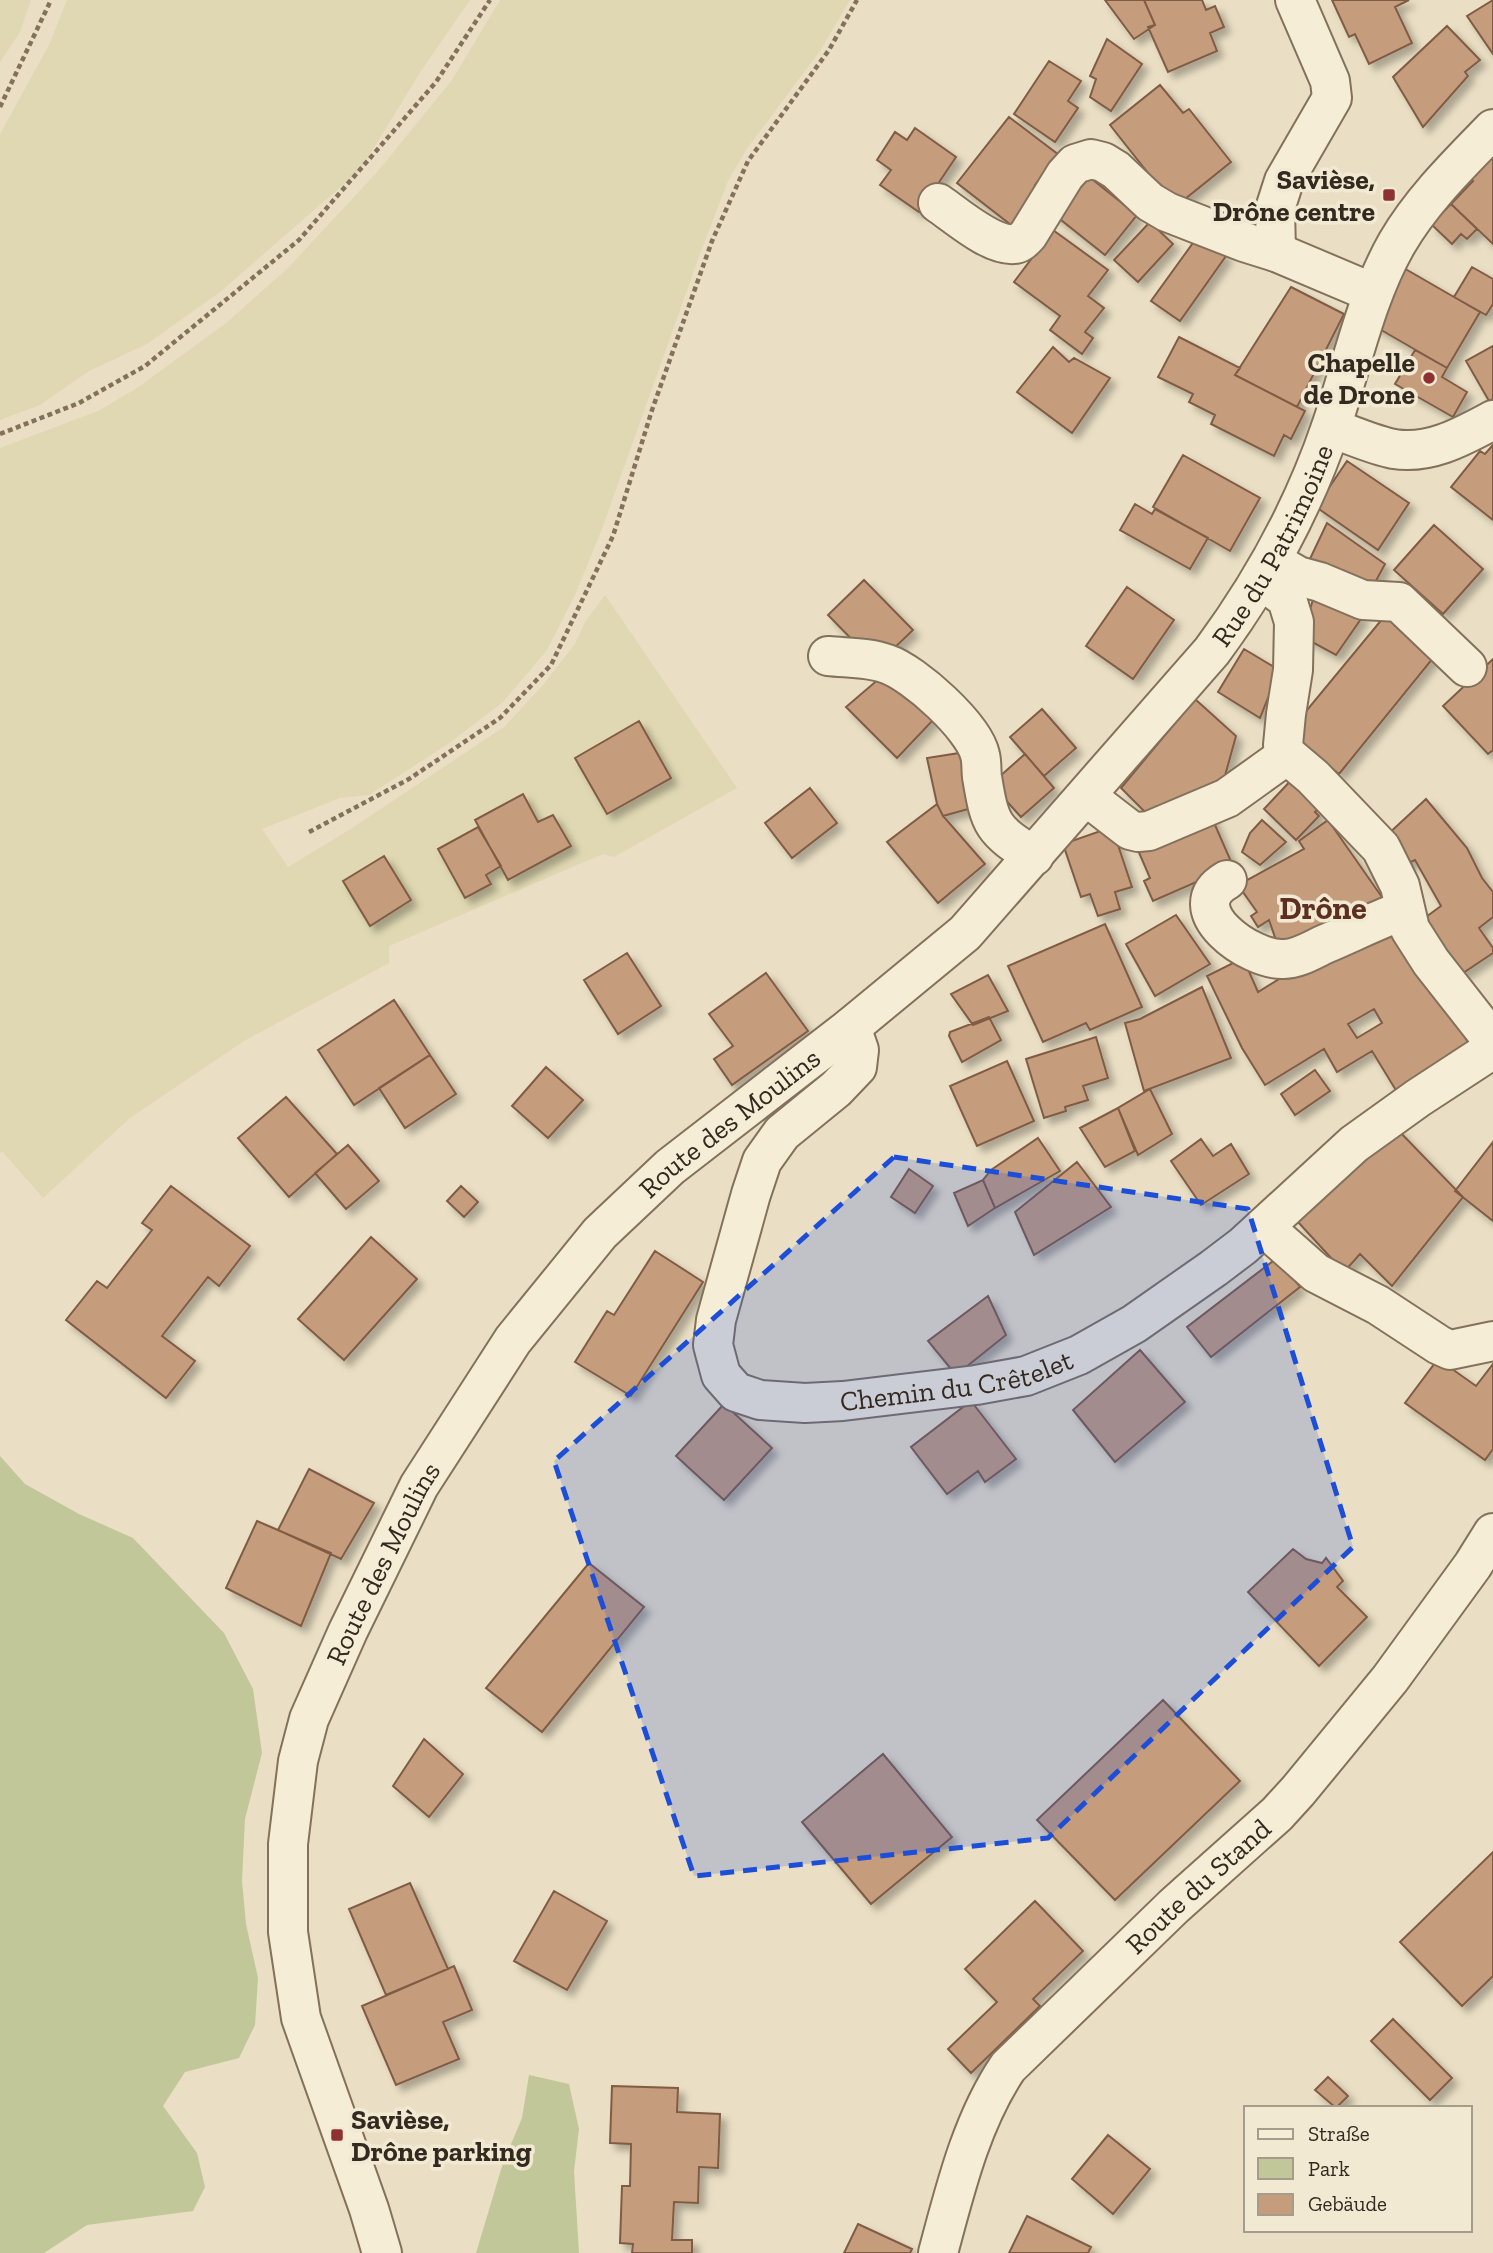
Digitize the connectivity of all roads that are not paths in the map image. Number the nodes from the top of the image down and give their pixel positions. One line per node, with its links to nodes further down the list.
1 (1295, 0): 4 (street)
2 (1493, 129): 5 (street, Rue du Patrimoine)
3 (938, 203): 4 (street)
4 (1276, 252): 5 (street)
5 (1373, 293): 7 (street, Rue du Patrimoine)
6 (1493, 420): 7 (street)
7 (1331, 428): 8 (street, Rue du Patrimoine)
8 (1267, 570): 10 (street); 11 (street); 12 (street, Rue du Patrimoine)
9 (828, 656): 13 (street)
10 (1467, 667)
11 (1287, 755): 12 (street); 15 (street)
12 (1086, 796): 13 (street, Rue du Patrimoine)
13 (1034, 856): 16 (street, Rue du Patrimoine)
14 (1227, 880): 15 (street)
15 (1404, 910): 17 (street)
16 (851, 1027): 19 (street, Chemin du Crêtelet); 22 (street, Route des Moulins)
17 (1493, 1041)
18 (1493, 1049): 19 (street, Chemin du Crêtelet)
19 (1264, 1227): 20 (street)
20 (1493, 1341)
21 (1493, 1533): 23 (street, Route du Stand)
22 (382, 2253)
23 (939, 2253)

